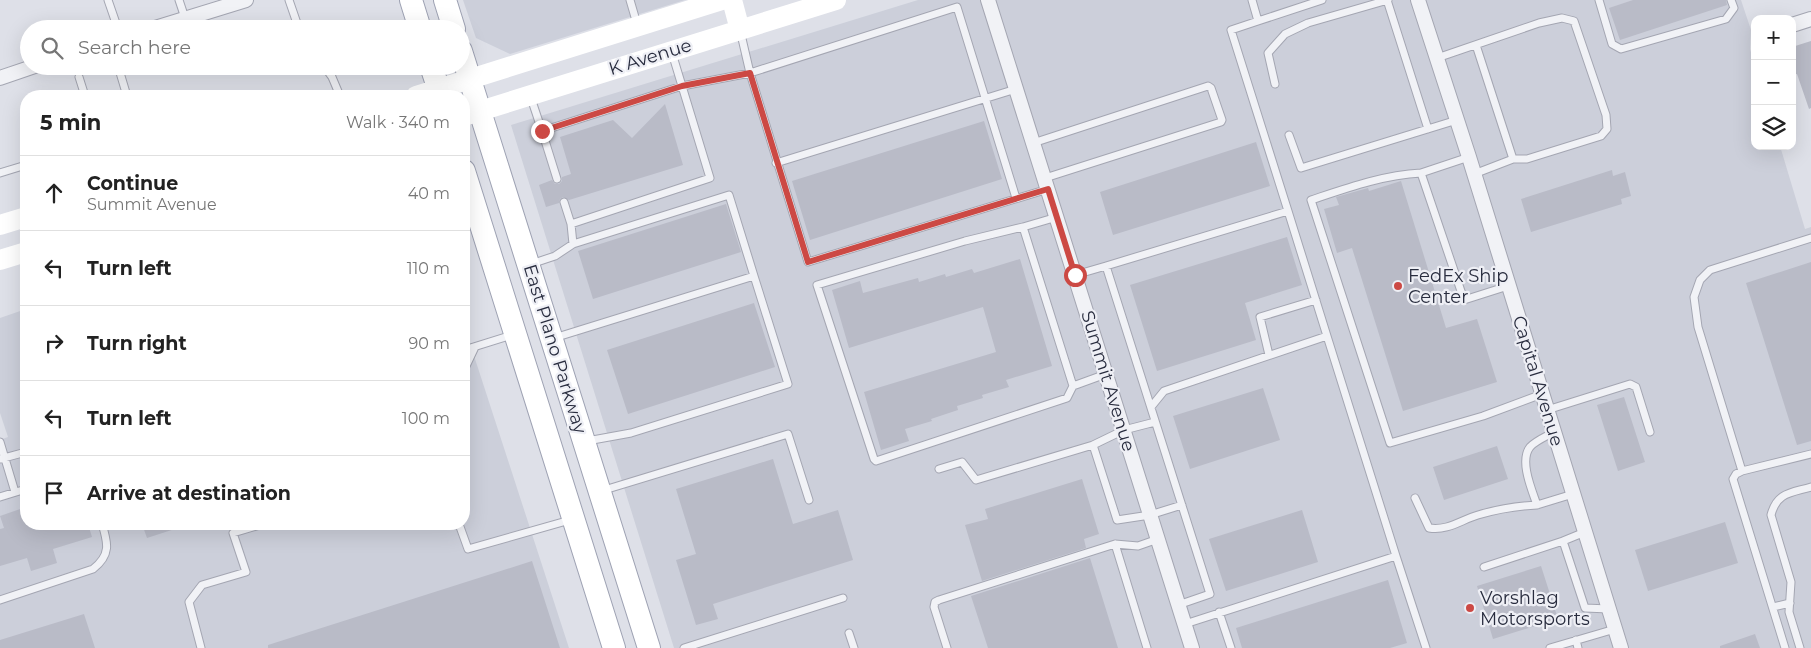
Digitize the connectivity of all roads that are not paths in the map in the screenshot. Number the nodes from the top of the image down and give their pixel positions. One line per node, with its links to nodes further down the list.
1 (108, 0): 21 (lane)
2 (179, 0): 19 (lane)
3 (246, 0): 18 (street)
4 (289, 0): 23 (lane)
5 (411, 0): 24 (main road)
6 (445, 0): 25 (main road)
7 (630, 0): 28 (lane)
8 (722, 0): 28 (main road, K Avenue)
9 (732, 0): 29 (main road)
10 (836, 0): 29 (main road, K Avenue)
11 (988, 0): 44 (street, Summit Avenue)
12 (1252, 0): 26 (lane)
13 (1322, 0): 26 (lane)
14 (1388, 0): 42 (lane); 54 (lane)
15 (1418, 0): 32 (street, Capital Avenue)
16 (1599, 0): 17 (lane)
17 (1731, 0)
18 (219, 4): 19 (street)
19 (185, 18): 22 (street)
20 (1811, 19): 27 (street)
21 (115, 20)
22 (179, 20)
23 (296, 20)
24 (417, 20)
25 (451, 20)
26 (1258, 21): 70 (lane)
27 (1796, 24)
28 (638, 26): 41 (main road, K Avenue)
29 (740, 30): 31 (main road, K Avenue); 34 (lane)
30 (1476, 45): 32 (lane); 59 (lane); 59 (lane)
31 (671, 51): 43 (lane); 50 (main road, K Avenue)
32 (1437, 58): 53 (street, Capital Avenue)
33 (20, 71): 40 (street)
34 (750, 73): 43 (lane); 51 (lane); 60 (lane)
35 (121, 75): 46 (lane)
36 (331, 75): 47 (lane)
37 (434, 75): 48 (main road)
38 (468, 75): 41 (main road, East Plano Parkway)
39 (79, 77): 45 (lane)
40 (0, 78)
41 (470, 80): 49 (main road, K Avenue); 52 (main road, East Plano Parkway)
42 (1275, 84)
43 (682, 86): 55 (lane); 73 (lane)
44 (1016, 89): 51 (lane); 57 (street, Summit Avenue)
45 (83, 90)
46 (125, 90)
47 (337, 90)
48 (439, 90)
49 (447, 90)
50 (530, 95): 52 (main road, K Avenue); 55 (lane)
51 (985, 98): 60 (lane); 67 (lane)
52 (472, 113): 80 (main road, East Plano Parkway)
53 (1457, 120): 54 (lane); 58 (street, Capital Avenue)
54 (1428, 129): 56 (lane)
55 (542, 131): 65 (lane)
56 (1289, 135)
57 (1033, 142): 66 (street, Summit Avenue); 66 (lane)
58 (1469, 157): 63 (lane); 64 (street, Capital Avenue)
59 (1513, 159): 64 (lane)
60 (776, 163): 67 (lane)
61 (20, 167): 62 (lane)
62 (0, 173)
63 (1421, 173): 84 (lane); 95 (lane)
64 (1474, 174): 84 (street, Capital Avenue)
65 (557, 179)
66 (1046, 183): 67 (lane); 71 (street, Summit Avenue)
67 (1016, 198)
68 (564, 202): 73 (lane)
69 (470, 206): 86 (main road, East Plano Parkway)
70 (1288, 211): 81 (lane); 85 (lane)
71 (1057, 217): 75 (lane); 82 (street, Summit Avenue)
72 (20, 219): 74 (main road)
73 (571, 224): 77 (lane)
74 (0, 225)
75 (1023, 227): 94 (lane); 94 (lane)
76 (1811, 238): 109 (lane)
77 (573, 244): 80 (lane); 83 (lane)
78 (20, 254): 79 (main road)
79 (0, 260)
80 (529, 265): 88 (main road, East Plano Parkway)
81 (1106, 266): 82 (lane); 96 (lane)
82 (1075, 275): 93 (street, Summit Avenue)
83 (754, 276): 88 (lane); 102 (lane)
84 (1508, 286): 95 (street, Capital Avenue)
85 (1316, 300): 87 (lane); 91 (lane)
86 (515, 334): 88 (main road); 89 (lane); 121 (main road, East Plano Parkway)
87 (1328, 336): 91 (lane); 129 (lane)
88 (551, 339): 102 (main road, East Plano Parkway)
89 (475, 347): 90 (lane); 92 (lane)
90 (470, 348)
91 (1269, 355): 96 (lane)
92 (470, 358)
93 (1106, 374): 94 (lane); 99 (street, Summit Avenue)
94 (1074, 386)
95 (1542, 394): 97 (street, Capital Avenue)
96 (1151, 407): 98 (lane)
97 (1547, 410): 100 (street, Capital Avenue); 101 (lane)
98 (1155, 422): 99 (lane); 118 (lane)
99 (1124, 430): 104 (lane); 120 (street, Summit Avenue)
100 (1554, 432): 114 (street, Capital Avenue); 119 (lane)
101 (1650, 432)
102 (584, 441): 112 (main road, East Plano Parkway)
103 (0, 442): 107 (lane)
104 (1094, 445): 108 (lane); 120 (lane)
105 (20, 454): 107 (lane)
106 (1811, 454): 109 (lane)
107 (3, 459): 113 (lane)
108 (939, 469)
109 (1742, 472): 135 (lane)
110 (1811, 487): 133 (lane)
111 (20, 491): 113 (lane)
112 (600, 491): 117 (lane); 121 (main road); 144 (main road, East Plano Parkway)
113 (16, 492): 115 (lane)
114 (1573, 494): 119 (lane); 125 (street, Capital Avenue)
115 (0, 497)
116 (1415, 498): 119 (lane)
117 (809, 500)
118 (1182, 505): 120 (lane); 134 (lane)
119 (1537, 505)
120 (1150, 515): 126 (street, Summit Avenue)
121 (574, 518): 124 (lane); 143 (main road, East Plano Parkway)
122 (104, 530): 132 (lane)
123 (243, 530): 142 (lane)
124 (461, 530)
125 (1585, 532): 127 (lane); 136 (street, Capital Avenue)
126 (1158, 539): 128 (lane); 134 (street, Summit Avenue)
127 (1563, 541): 130 (lane); 136 (lane)
128 (1115, 544): 147 (lane); 148 (lane)
129 (1396, 556): 137 (lane); 151 (lane)
130 (1484, 567)
131 (843, 598): 145 (lane)
132 (0, 600)
133 (1790, 603): 135 (lane); 156 (lane)
134 (1178, 605): 138 (street, Summit Avenue)
135 (1773, 608): 155 (lane)
136 (1608, 609): 139 (street, Capital Avenue)
137 (1219, 612): 138 (lane); 150 (lane)
138 (1184, 624): 149 (street, Summit Avenue)
139 (1615, 629): 141 (lane); 154 (street, Capital Avenue)
140 (849, 632): 146 (lane)
141 (1576, 640): 152 (lane); 153 (lane)
142 (201, 648)
143 (614, 648)
144 (649, 648)
145 (684, 648)
146 (854, 648)
147 (947, 648)
148 (1147, 648)
149 (1192, 648)
150 (1231, 648)
151 (1426, 648)
152 (1550, 648)
153 (1578, 648)
154 (1621, 648)
155 (1785, 648)
156 (1800, 648)

